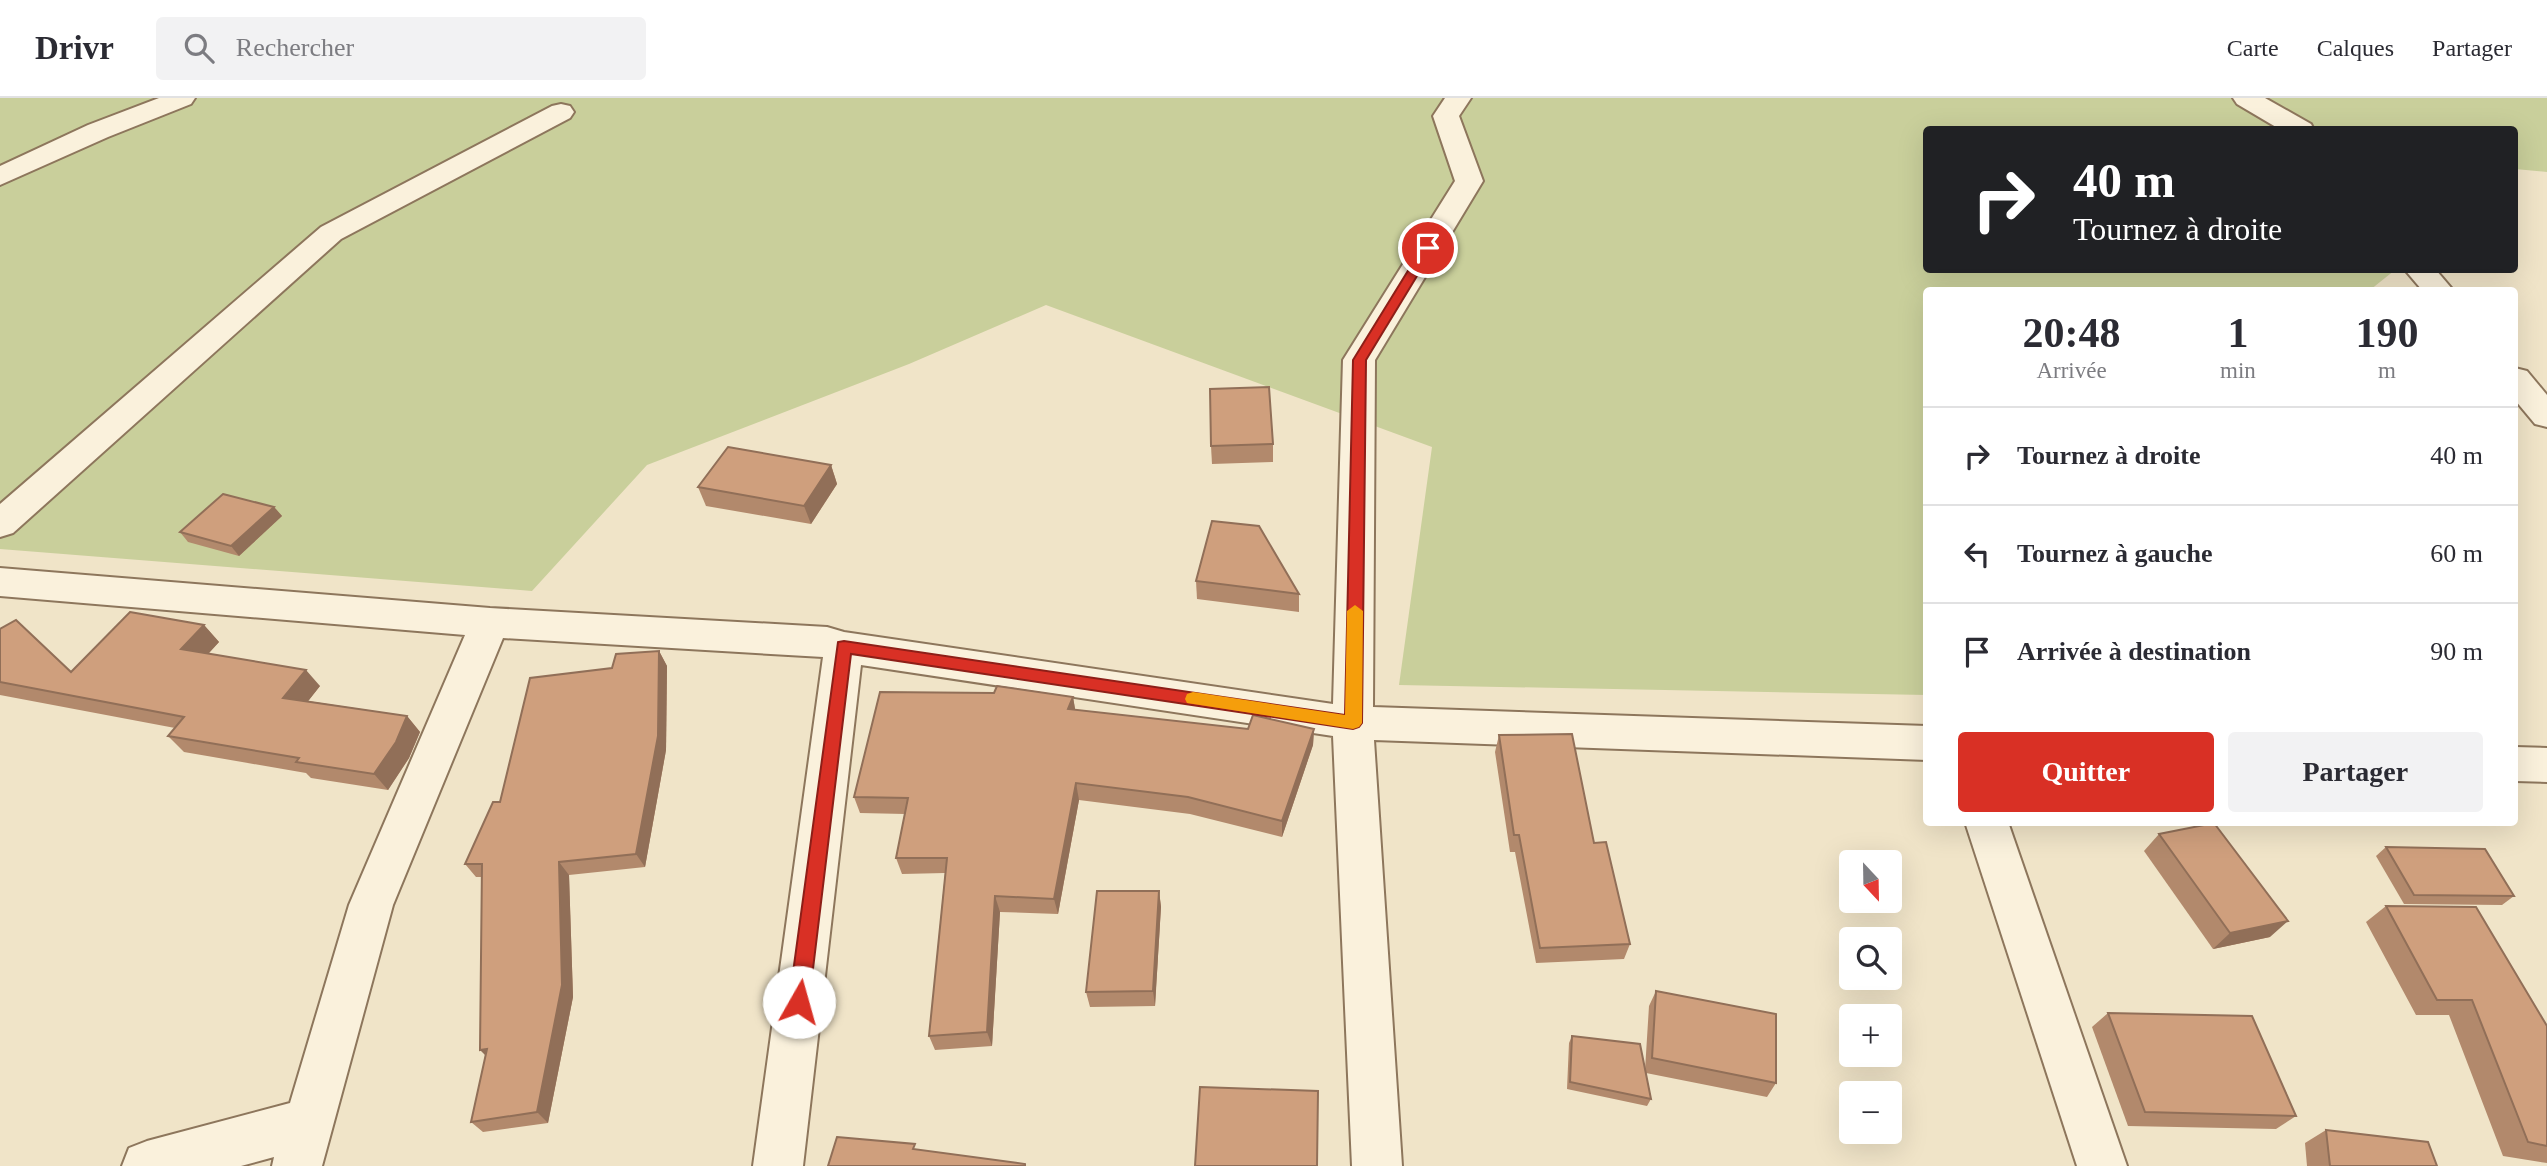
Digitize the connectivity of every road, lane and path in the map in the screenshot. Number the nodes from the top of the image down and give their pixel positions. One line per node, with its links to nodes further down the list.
1 (182, 98): 6 (street)
2 (1458, 98): 15 (street)
3 (2246, 98): 5 (street)
4 (561, 112): 11 (street)
5 (2294, 126)
6 (0, 177)
7 (2423, 273): 8 (street)
8 (2435, 287)
9 (2518, 382): 10 (street)
10 (2547, 416)
11 (0, 524)
12 (0, 582): 13 (street)
13 (491, 623): 14 (street); 20 (street)
14 (844, 647): 15 (street); 22 (street)
15 (1353, 723): 16 (street); 23 (street)
16 (1923, 743)
17 (2518, 764): 18 (street)
18 (2547, 765)
19 (1987, 826): 24 (street)
20 (303, 1144): 21 (street)
21 (147, 1166)
22 (778, 1166)
23 (1377, 1166)
24 (2102, 1166)

